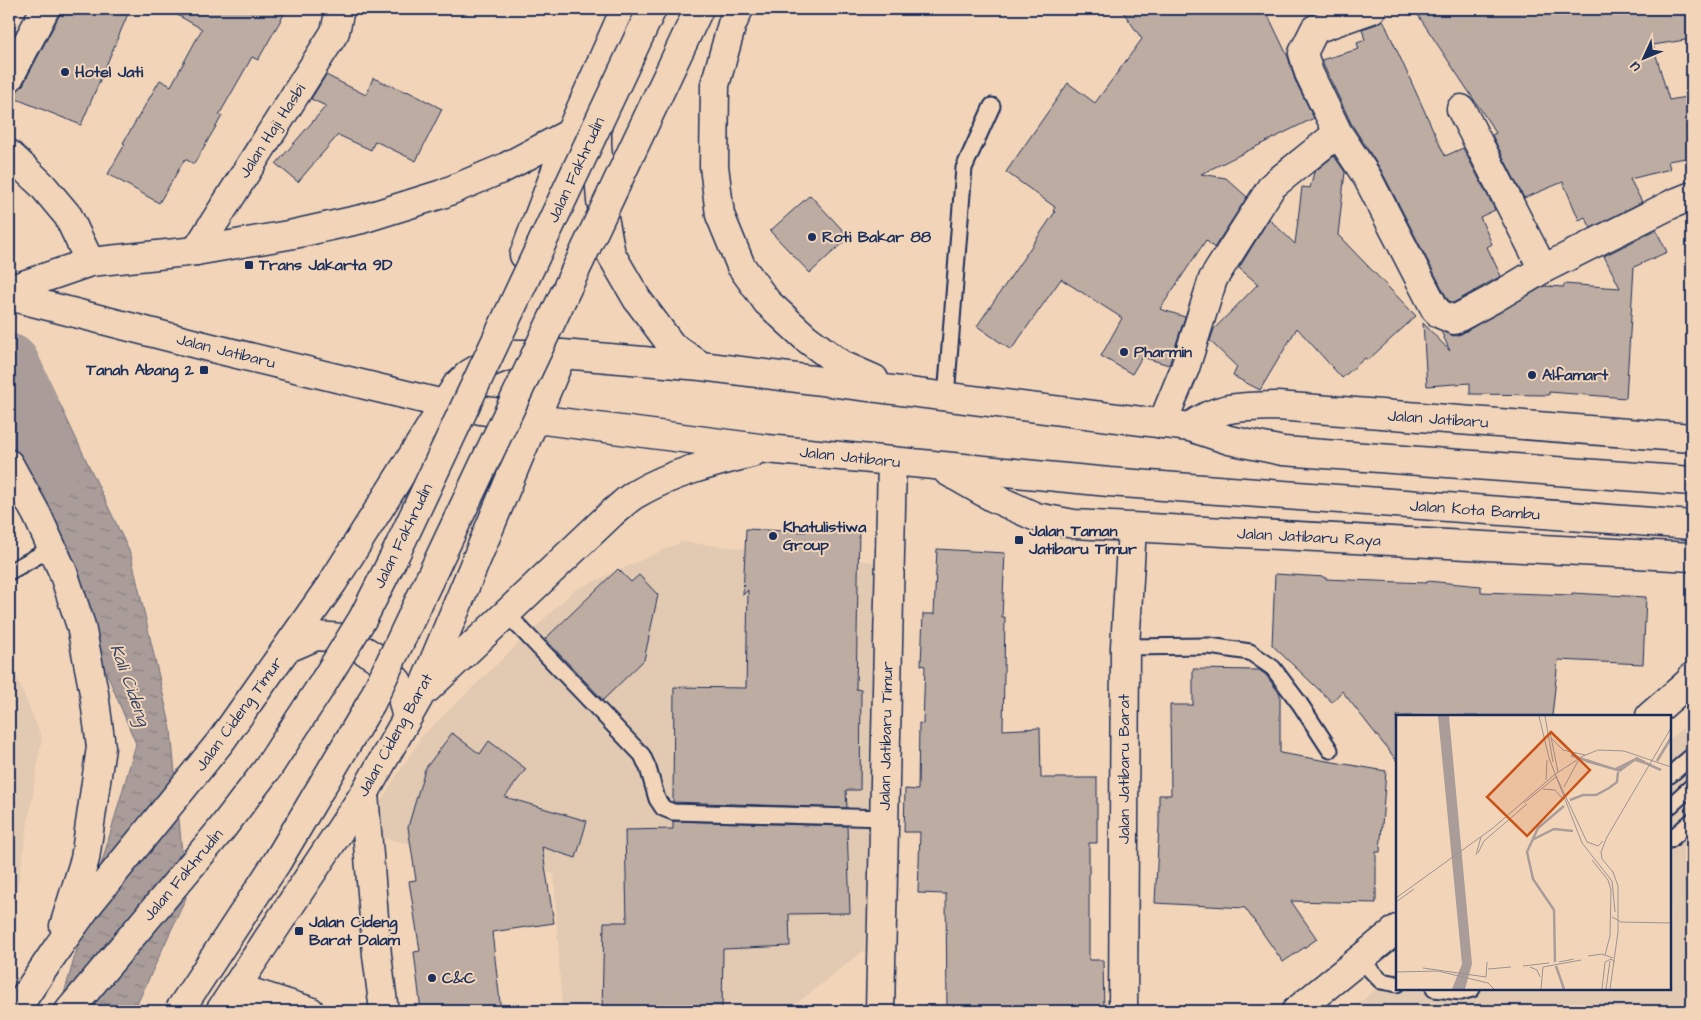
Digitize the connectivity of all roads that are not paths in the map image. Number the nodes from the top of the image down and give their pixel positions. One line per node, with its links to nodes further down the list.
1 (45, 9): 9 (main road)
2 (340, 9): 16 (main road, Jalan Haji Hasbi)
3 (625, 9): 8 (main road)
4 (652, 9): 63 (main road, Jalan Fakhrudin, bridge)
5 (699, 9): 64 (main road, bridge)
6 (739, 9): 24 (main road)
7 (1372, 9): 13 (main road)
8 (600, 67): 12 (main road); 23 (main road)
9 (9, 78)
10 (992, 106): 25 (lane)
11 (1461, 109): 18 (main road)
12 (570, 133): 16 (main road); 21 (main road)
13 (1338, 134): 18 (main road); 28 (main road)
14 (9, 154): 17 (main road)
15 (1692, 196): 18 (main road)
16 (196, 250): 17 (main road)
17 (90, 262): 19 (main road)
18 (1543, 268)
19 (9, 290)
20 (9, 296): 26 (main road, Jalan Jatibaru)
21 (514, 354): 22 (main road); 26 (main road); 27 (main road)
22 (562, 354): 23 (main road); 27 (main road, Jalan Cideng Barat)
23 (701, 366): 24 (main road)
24 (906, 392): 25 (main road)
25 (946, 396): 28 (main road)
26 (444, 404): 27 (main road, Jalan Jatibaru); 44 (main road, Jalan Cideng Timur)
27 (536, 419): 31 (main road, Jalan Jatibaru); 46 (main road, Jalan Cideng Barat)
28 (1162, 424): 29 (main road)
29 (1190, 427): 30 (main road, Jalan Jatibaru); 35 (main road)
30 (1692, 438)
31 (766, 449): 32 (main road, Jalan Jatibaru); 42 (main road)
32 (892, 461): 34 (main road, Jalan Jatibaru); 54 (main road, Jalan Jatibaru Timur)
33 (9, 464): 39 (main road)
34 (939, 466): 36 (main road, Jalan Jatibaru); 38 (main road, Jalan Jatibaru Raya)
35 (1692, 481)
36 (1257, 494): 37 (main road, Jalan Kota Bambu)
37 (1692, 525)
38 (1132, 528): 40 (main road, Jalan Jatibaru Raya); 43 (main road, Jalan Jatibaru Barat)
39 (52, 548): 41 (lane); 58 (main road)
40 (1692, 557)
41 (9, 572)
42 (506, 613): 46 (main road); 54 (lane)
43 (1125, 647): 48 (lane); 69 (main road, Jalan Jatibaru Barat)
44 (286, 649): 46 (main road); 58 (main road, Jalan Cideng Timur)
45 (1692, 677): 47 (main road)
46 (413, 708): 52 (main road, Jalan Cideng Barat)
47 (1651, 715)
48 (1330, 750)
49 (1692, 756): 50 (lane)
50 (1671, 774)
51 (1692, 786): 53 (lane)
52 (364, 794): 61 (main road, Jalan Cideng Barat); 67 (main road)
53 (1671, 805)
54 (884, 818): 68 (main road, Jalan Jatibaru Timur)
55 (1692, 821): 56 (lane)
56 (1671, 839)
57 (1396, 930): 59 (main road)
58 (58, 946): 62 (main road, Jalan Cideng Timur)
59 (1360, 958): 60 (lane); 70 (main road)
60 (1396, 984)
61 (235, 987): 65 (main road, Jalan Cideng Barat); 66 (main road)
62 (15, 1011)
63 (69, 1011)
64 (179, 1011)
65 (220, 1011)
66 (310, 1011)
67 (384, 1011)
68 (880, 1011)
69 (1123, 1011)
70 (1296, 1011)

